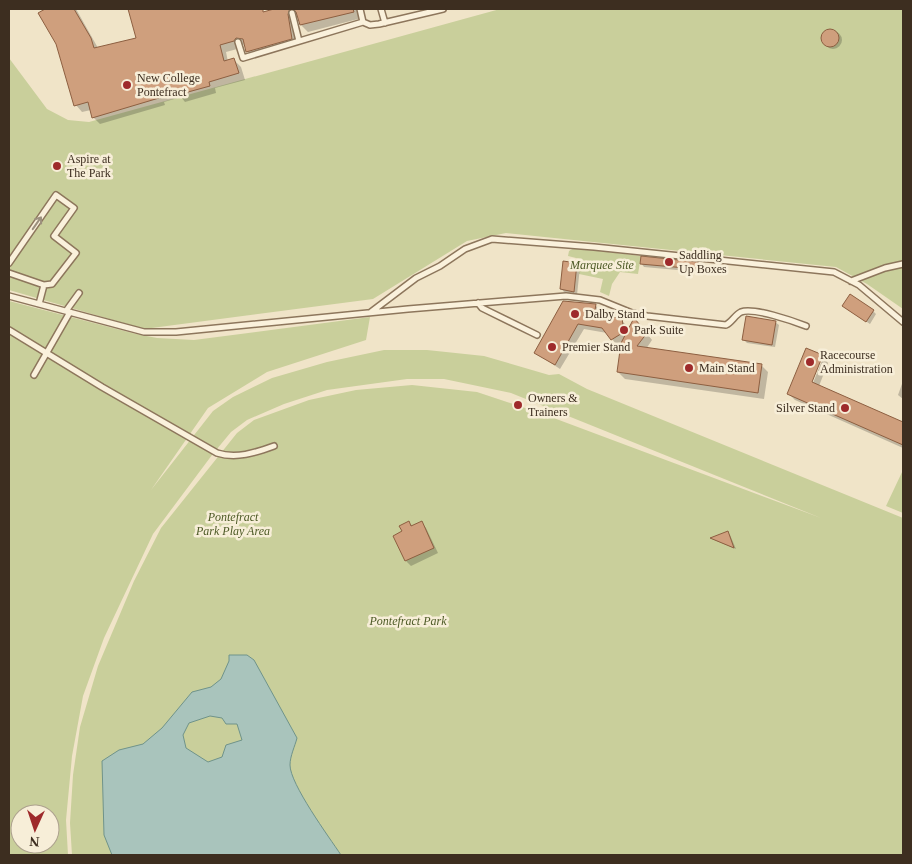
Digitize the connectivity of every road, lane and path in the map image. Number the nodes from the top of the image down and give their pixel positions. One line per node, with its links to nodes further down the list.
1 (360, 9): 5 (lane)
2 (381, 9): 6 (lane)
3 (443, 9): 6 (lane)
4 (292, 13): 7 (lane)
5 (363, 22): 6 (lane); 7 (lane)
6 (385, 23)
7 (299, 41): 8 (lane)
8 (238, 42)
9 (9, 263): 13 (lane, one-way to 13)
10 (903, 264): 12 (lane)
11 (9, 273): 13 (lane)
12 (851, 281): 19 (lane); 20 (lane)
13 (44, 285): 17 (lane)
14 (79, 293): 18 (lane)
15 (9, 296): 17 (lane)
16 (478, 302): 19 (lane); 21 (lane); 23 (lane)
17 (39, 304): 18 (lane)
18 (68, 312): 19 (lane); 24 (lane)
19 (370, 313)
20 (903, 322)
21 (806, 326)
22 (9, 330): 24 (lane)
23 (537, 335)
24 (46, 352): 25 (lane); 26 (lane)
25 (34, 376)
26 (274, 446)

